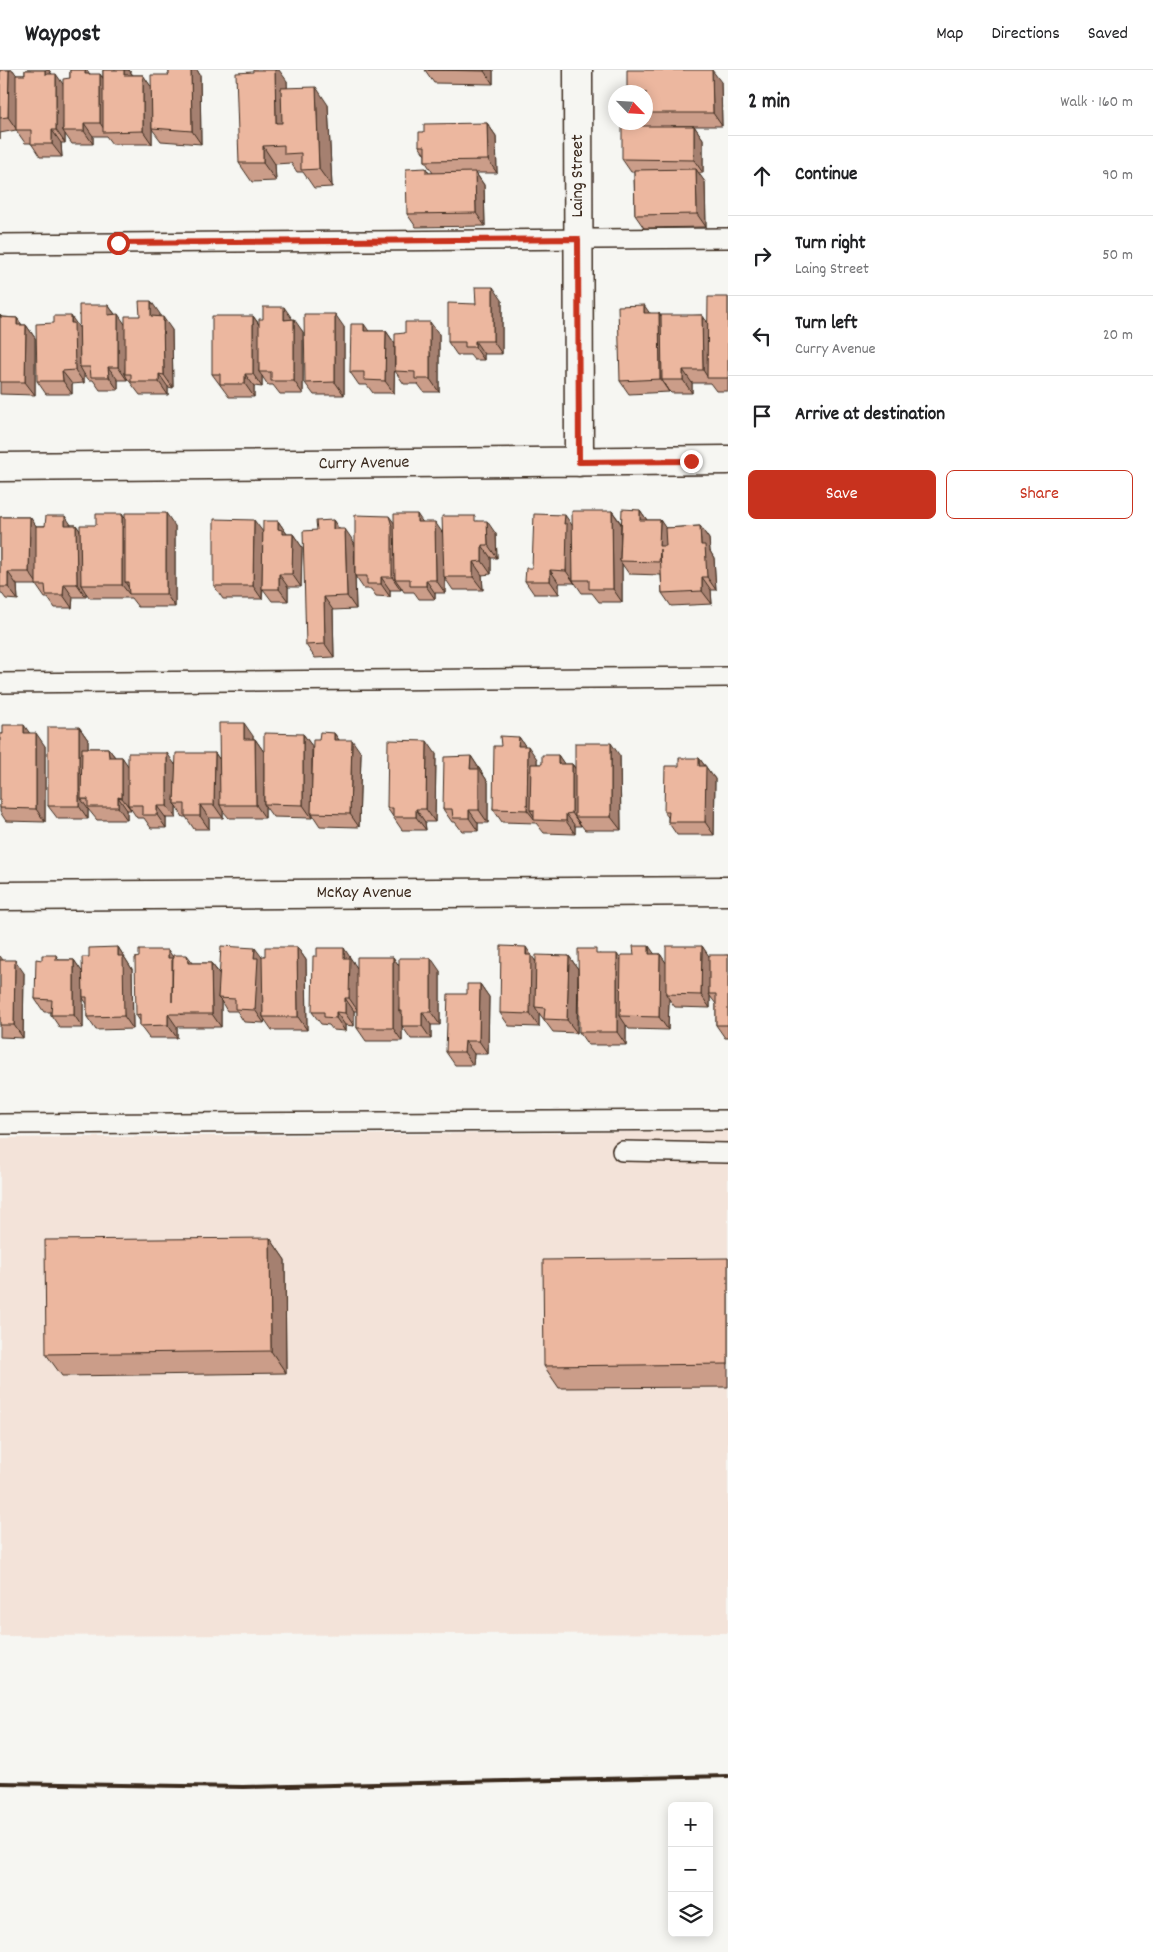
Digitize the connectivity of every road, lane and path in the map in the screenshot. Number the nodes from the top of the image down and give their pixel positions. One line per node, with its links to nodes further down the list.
1 (578, 70): 3 (street, Laing Street)
2 (728, 238): 3 (lane)
3 (578, 239): 4 (lane); 6 (street, Laing Street)
4 (0, 244)
5 (728, 460): 6 (street, Curry Avenue)
6 (579, 462): 7 (street, Curry Avenue)
7 (0, 467)
8 (728, 678): 9 (lane)
9 (0, 683)
10 (728, 890): 11 (street, McKay Avenue)
11 (0, 896)
12 (728, 1120): 13 (lane)
13 (0, 1124)
14 (622, 1151): 15 (lane)
15 (728, 1153)

